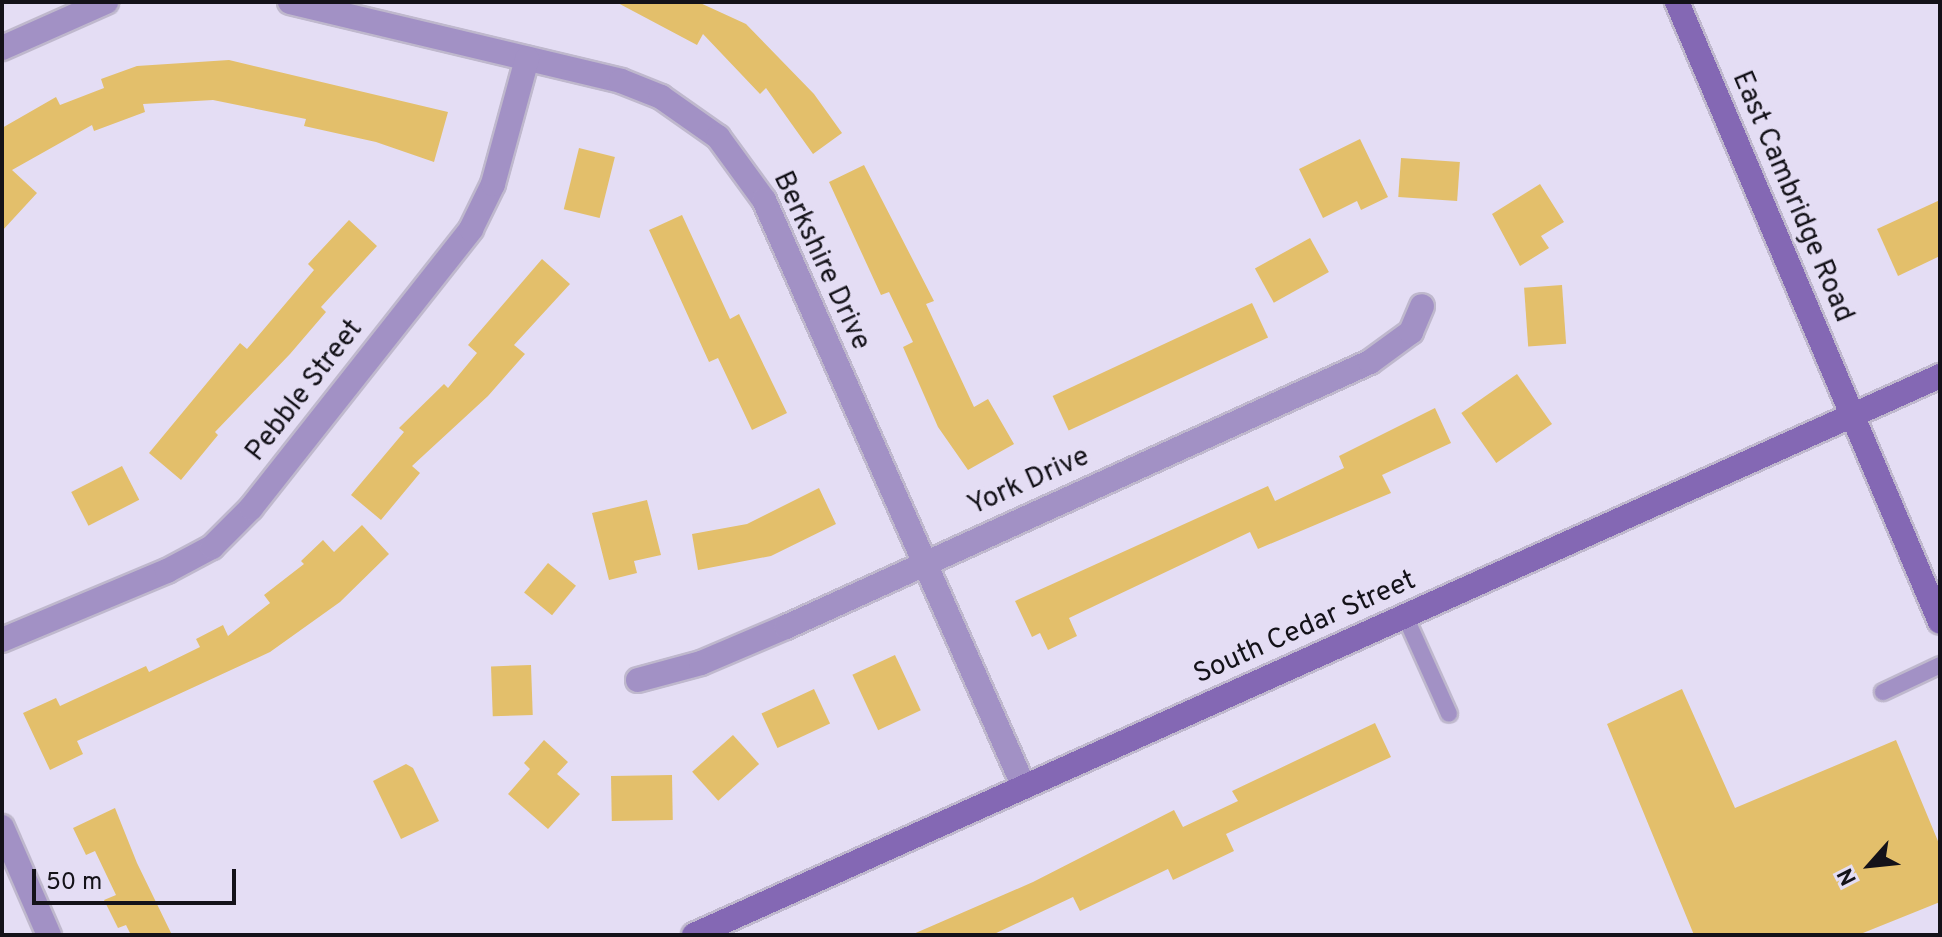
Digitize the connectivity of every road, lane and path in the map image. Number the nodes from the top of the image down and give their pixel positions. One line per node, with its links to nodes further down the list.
1 (106, 2): 4 (street)
2 (290, 2): 5 (street, Berkshire Drive)
3 (1677, 2): 8 (main road, East Cambridge Road)
4 (2, 48)
5 (527, 59): 9 (street, Berkshire Drive); 12 (street, Pebble Street)
6 (1422, 306): 9 (street, York Drive)
7 (1940, 376): 8 (main road, South Cedar Street)
8 (1852, 415): 10 (main road, South Cedar Street); 11 (main road, East Cambridge Road)
9 (925, 562): 14 (street, York Drive); 17 (street, Berkshire Drive)
10 (1405, 616): 16 (lane); 17 (main road, South Cedar Street)
11 (1940, 622)
12 (2, 640)
13 (1940, 665): 15 (lane)
14 (638, 680)
15 (1883, 692)
16 (1449, 714)
17 (1024, 787): 19 (main road, South Cedar Street)
18 (2, 827): 20 (street)
19 (720, 930): 21 (main road, South Cedar Street)
20 (49, 935)
21 (694, 935)

